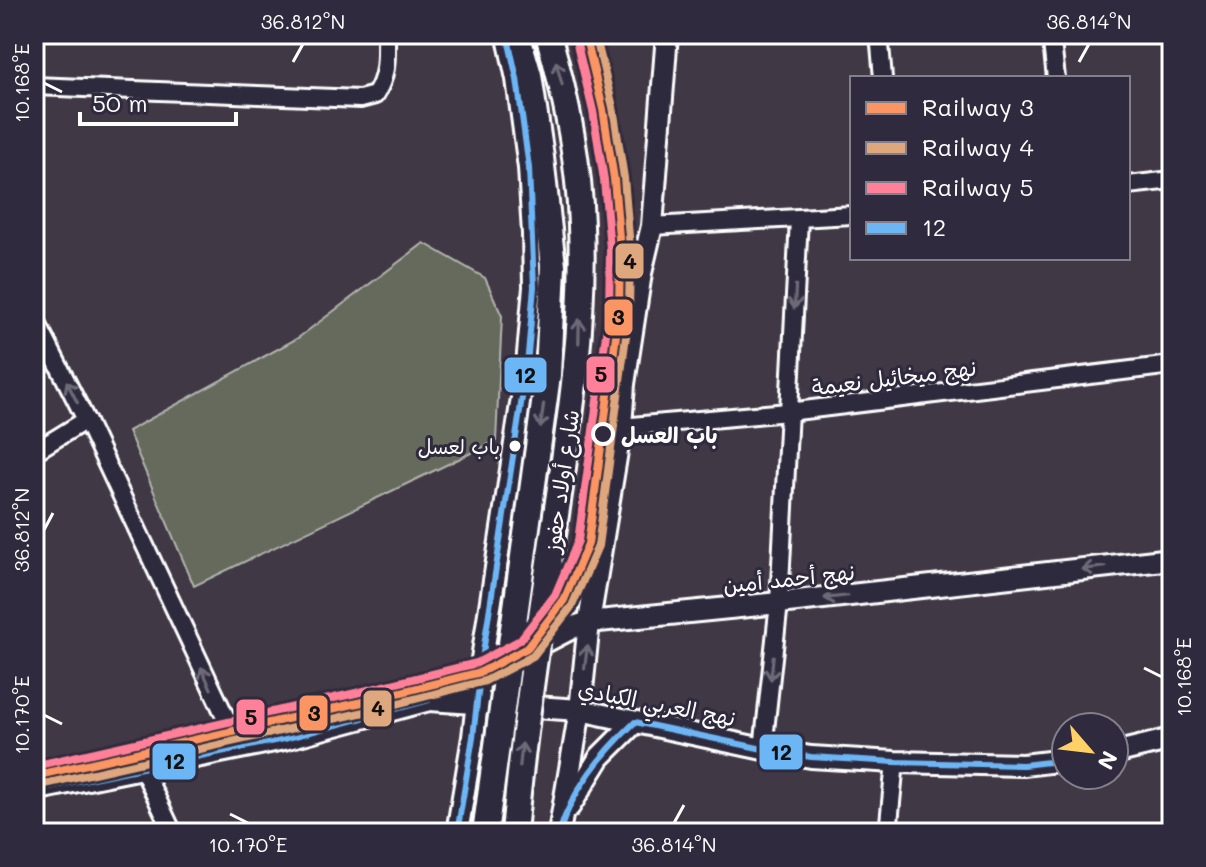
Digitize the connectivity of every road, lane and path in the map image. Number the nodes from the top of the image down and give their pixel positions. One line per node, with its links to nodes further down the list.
1 (386, 34): 10 (street)
2 (507, 34): 25 (street)
3 (517, 34): 41 (main road, شارع أولاد حفوز, one-way to 41, bridge)
4 (548, 34): 42 (main road, شارع أولاد حفوز, one-way to 4, bridge)
5 (667, 34): 15 (street)
6 (879, 34): 8 (street)
7 (1051, 34): 9 (street)
8 (883, 76)
9 (1056, 76)
10 (34, 86)
11 (1172, 180): 12 (street)
12 (1130, 185)
13 (850, 215): 14 (street)
14 (799, 219): 15 (street); 18 (street, one-way to 18)
15 (652, 226): 20 (street)
16 (34, 317): 19 (street, one-way to 16)
17 (1172, 365): 18 (street, نهج ميخائيل نعيمة)
18 (788, 412): 20 (street, نهج ميخائيل نعيمة); 23 (street)
19 (86, 420): 21 (street); 31 (street, one-way to 19)
20 (621, 427): 24 (street)
21 (34, 452)
22 (1172, 559): 23 (street, نهج أحمد أمين, one-way to 23)
23 (779, 603): 24 (street, نهج أحمد أمين); 32 (street, one-way to 32)
24 (589, 622): 25 (street, نهج أحمد أمين); 28 (street, one-way to 24)
25 (480, 676): 26 (street, نهج أحمد أمين); 27 (street)
26 (429, 700): 27 (street, نهج العربي الكبادي); 31 (street)
27 (478, 705): 28 (street, نهج العربي الكبادي); 40 (street)
28 (580, 710): 29 (street, نهج العربي الكبادي); 38 (street)
29 (635, 722): 32 (street, نهج العربي الكبادي); 38 (street)
30 (1172, 739): 33 (street)
31 (240, 748): 36 (street)
32 (763, 749): 34 (street, نهج العربي الكبادي)
33 (1130, 749)
34 (895, 762): 35 (street, نهج العربي الكبادي); 43 (street)
35 (1050, 762)
36 (142, 767): 37 (street); 39 (street)
37 (34, 790)
38 (561, 825)
39 (173, 833)
40 (457, 833)
41 (485, 833)
42 (514, 833)
43 (888, 833)

